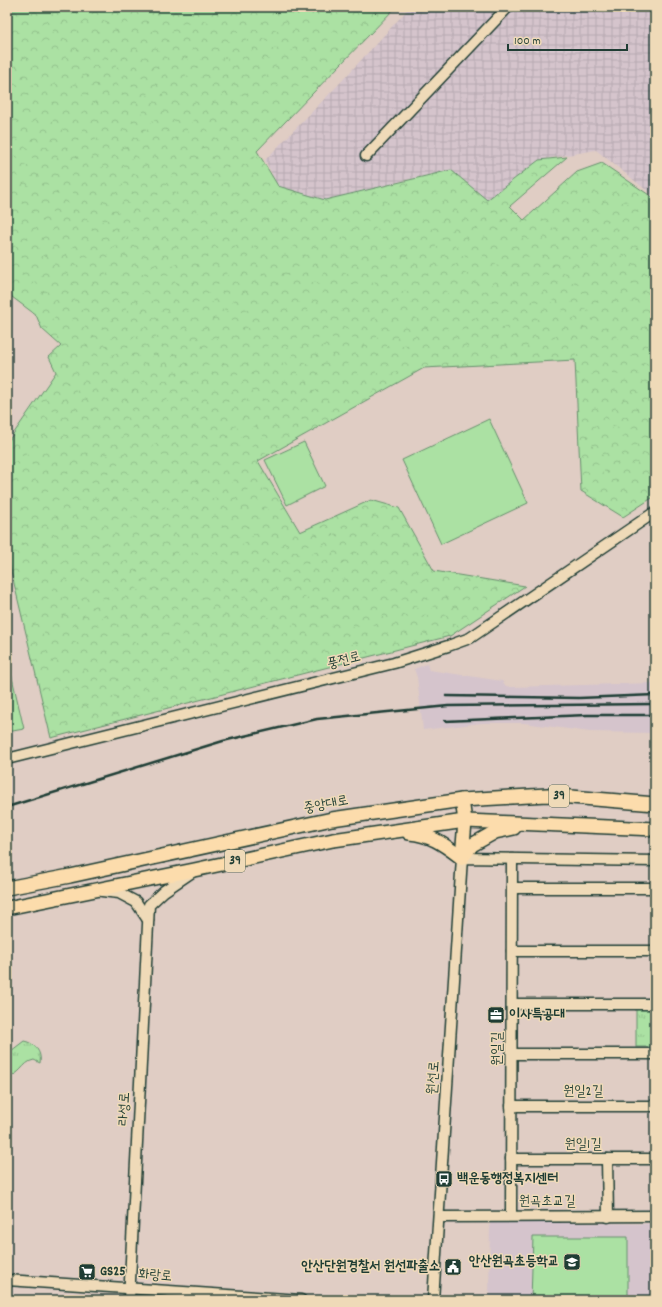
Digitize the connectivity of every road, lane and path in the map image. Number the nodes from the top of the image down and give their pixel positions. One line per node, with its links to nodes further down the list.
1 (508, 7): 2 (street)
2 (366, 156)
3 (655, 512): 4 (street, 풍전로)
4 (7, 759)
5 (462, 800): 6 (main road, 중앙대로 / 39); 7 (main road); 15 (main road, 중앙대로 / 39)
6 (655, 804)
7 (465, 821): 8 (main road, 39); 10 (main road, 39); 11 (main road)
8 (532, 823): 9 (main road, 39); 11 (main road)
9 (655, 829)
10 (395, 831): 11 (main road); 14 (main road, 39)
11 (462, 858): 12 (street); 34 (street, 원선로)
12 (512, 859): 13 (street); 16 (street, 원일길)
13 (655, 862)
14 (194, 870): 18 (main road, 39); 20 (street, 라성로)
15 (7, 888)
16 (512, 888): 17 (street); 21 (street, 원일길)
17 (655, 888)
18 (94, 890): 19 (main road, 39); 20 (street)
19 (7, 908)
20 (148, 920): 37 (street, 라성로)
21 (512, 951): 22 (street); 23 (street, 원일길)
22 (655, 951)
23 (512, 1004): 24 (street); 25 (street, 원일길)
24 (655, 1004)
25 (512, 1054): 26 (street); 27 (street, 원일길)
26 (655, 1054)
27 (511, 1106): 28 (street, 원일2길); 29 (street, 원일길)
28 (655, 1106)
29 (511, 1159): 30 (street, 원일1길); 32 (street, 원일길)
30 (607, 1159): 31 (street, 원일1길); 35 (street)
31 (655, 1159)
32 (511, 1216): 34 (street, 원곡초교길); 35 (street, 원곡초교길)
33 (655, 1216): 35 (street, 원곡초교길)
34 (439, 1217): 40 (street, 원선로)
35 (608, 1217)
36 (7, 1280): 37 (street, 화랑로)
37 (130, 1288): 38 (street, 라성로); 39 (street, 화랑로)
38 (129, 1300)
39 (301, 1300)
40 (434, 1300)

